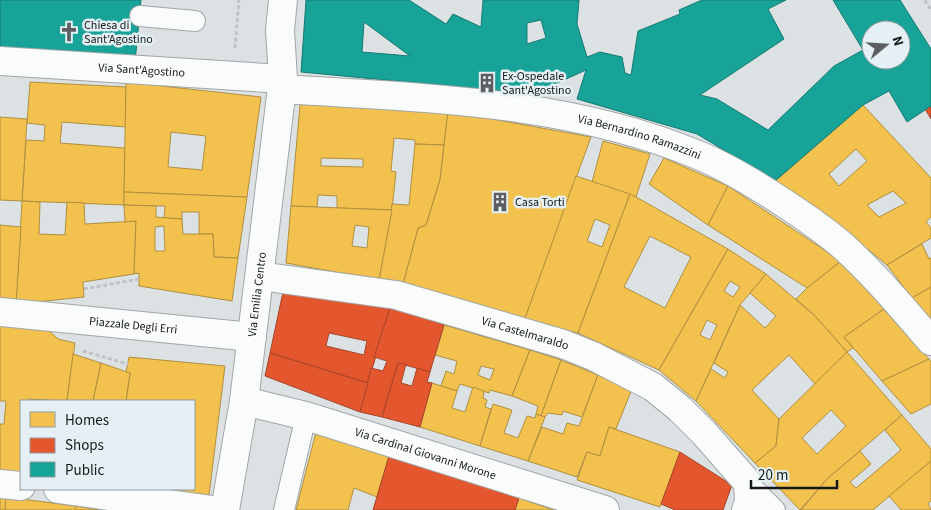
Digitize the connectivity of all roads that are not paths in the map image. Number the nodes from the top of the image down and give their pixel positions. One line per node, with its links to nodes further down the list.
1 (283, 0): 5 (street, Via Emilia Centro)
2 (140, 16): 3 (street)
3 (195, 21)
4 (0, 62): 5 (street, Via Sant'Agostino)
5 (283, 84): 6 (street, Via Emilia Centro); 9 (street, Via Bernardino Ramazzini)
6 (260, 276): 8 (street, Via Emilia Centro); 12 (street, Via Castelmaraldo)
7 (7, 313): 8 (street, Piazzale Degli Erri)
8 (252, 337): 10 (street, Via Emilia Centro)
9 (931, 342)
10 (244, 401): 11 (street, Via Cardinal Giovanni Morone); 17 (street, Via Emilia Centro)
11 (306, 416): 18 (street); 19 (street, Via Cardinal Giovanni Morone)
12 (748, 483): 20 (street); 21 (street, Via Castelmaraldo)
13 (0, 484): 14 (street)
14 (20, 486)
15 (65, 490): 16 (street)
16 (213, 510)
17 (225, 510)
18 (284, 510)
19 (605, 510)
20 (746, 510)
21 (775, 510)

